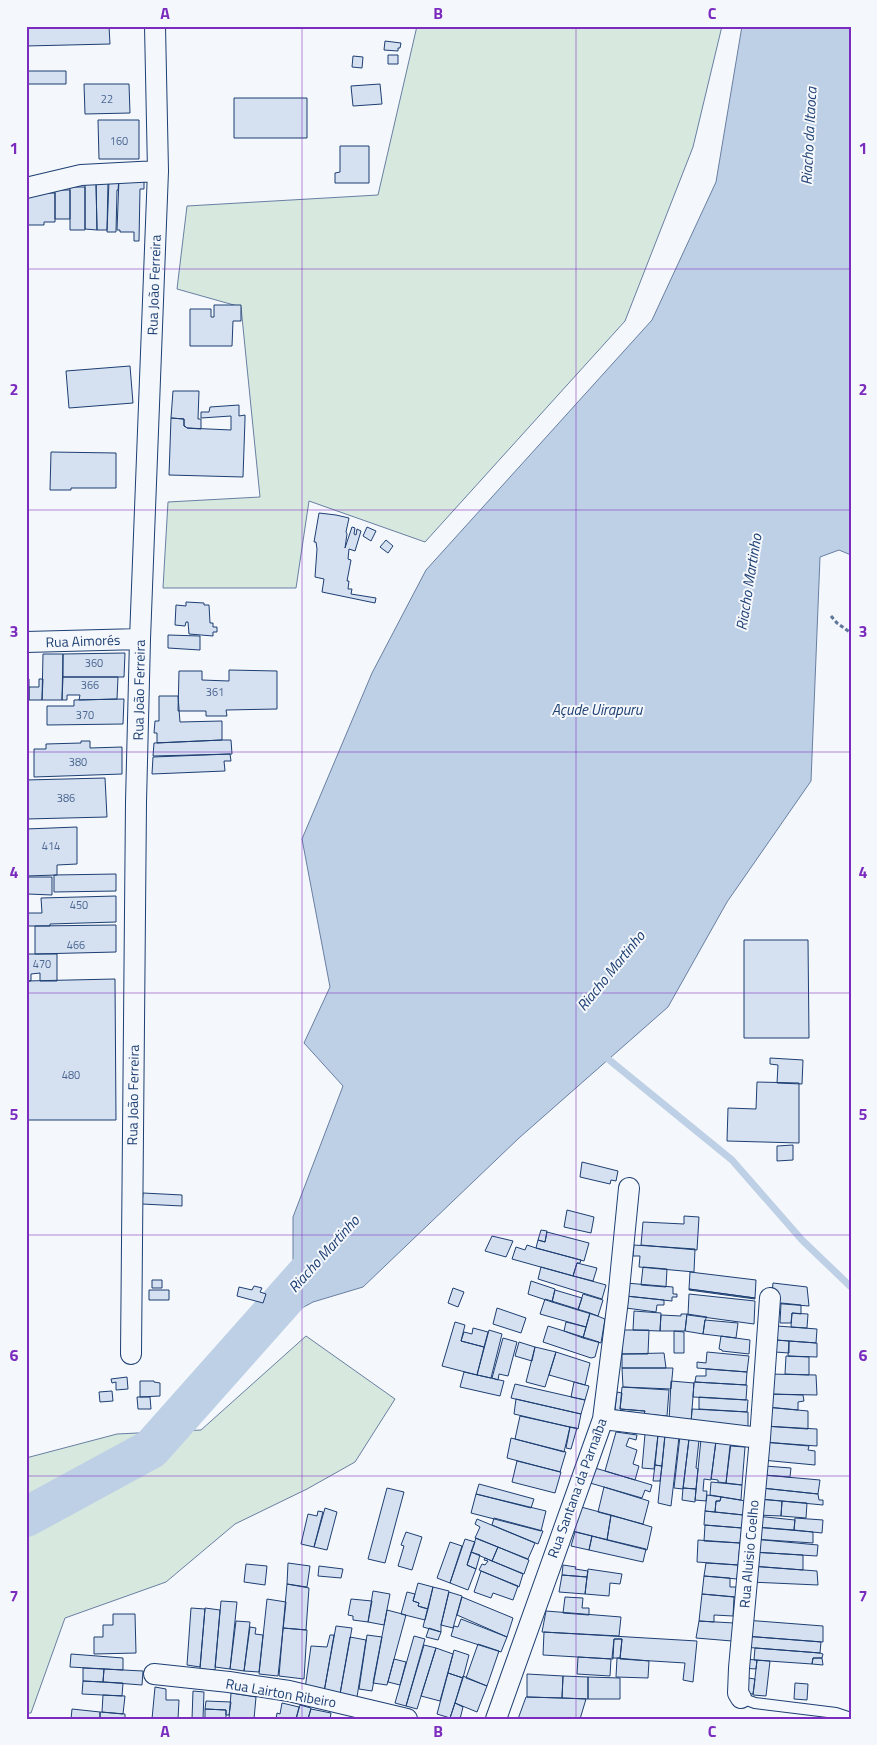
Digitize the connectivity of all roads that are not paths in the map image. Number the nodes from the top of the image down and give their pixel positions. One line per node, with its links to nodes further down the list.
1 (155, 26): 2 (street, Rua João Ferreira)
2 (158, 171): 3 (street); 4 (street, Rua João Ferreira)
3 (26, 188)
4 (140, 639): 5 (street, Rua Aimorés); 8 (street, Rua João Ferreira)
5 (26, 642)
6 (628, 1188): 9 (street, Rua Santana da Parnaíba)
7 (770, 1298): 10 (street, Rua Aluisio Coelho)
8 (131, 1354)
9 (603, 1419): 10 (street); 15 (street, Rua Santana da Parnaíba)
10 (760, 1438): 12 (street, Rua Aluisio Coelho)
11 (154, 1674): 14 (street, Rua Lairton Ribeiro)
12 (741, 1698): 13 (lane, Rua Aluisio Coelho)
13 (851, 1718)
14 (406, 1719)
15 (496, 1719)

